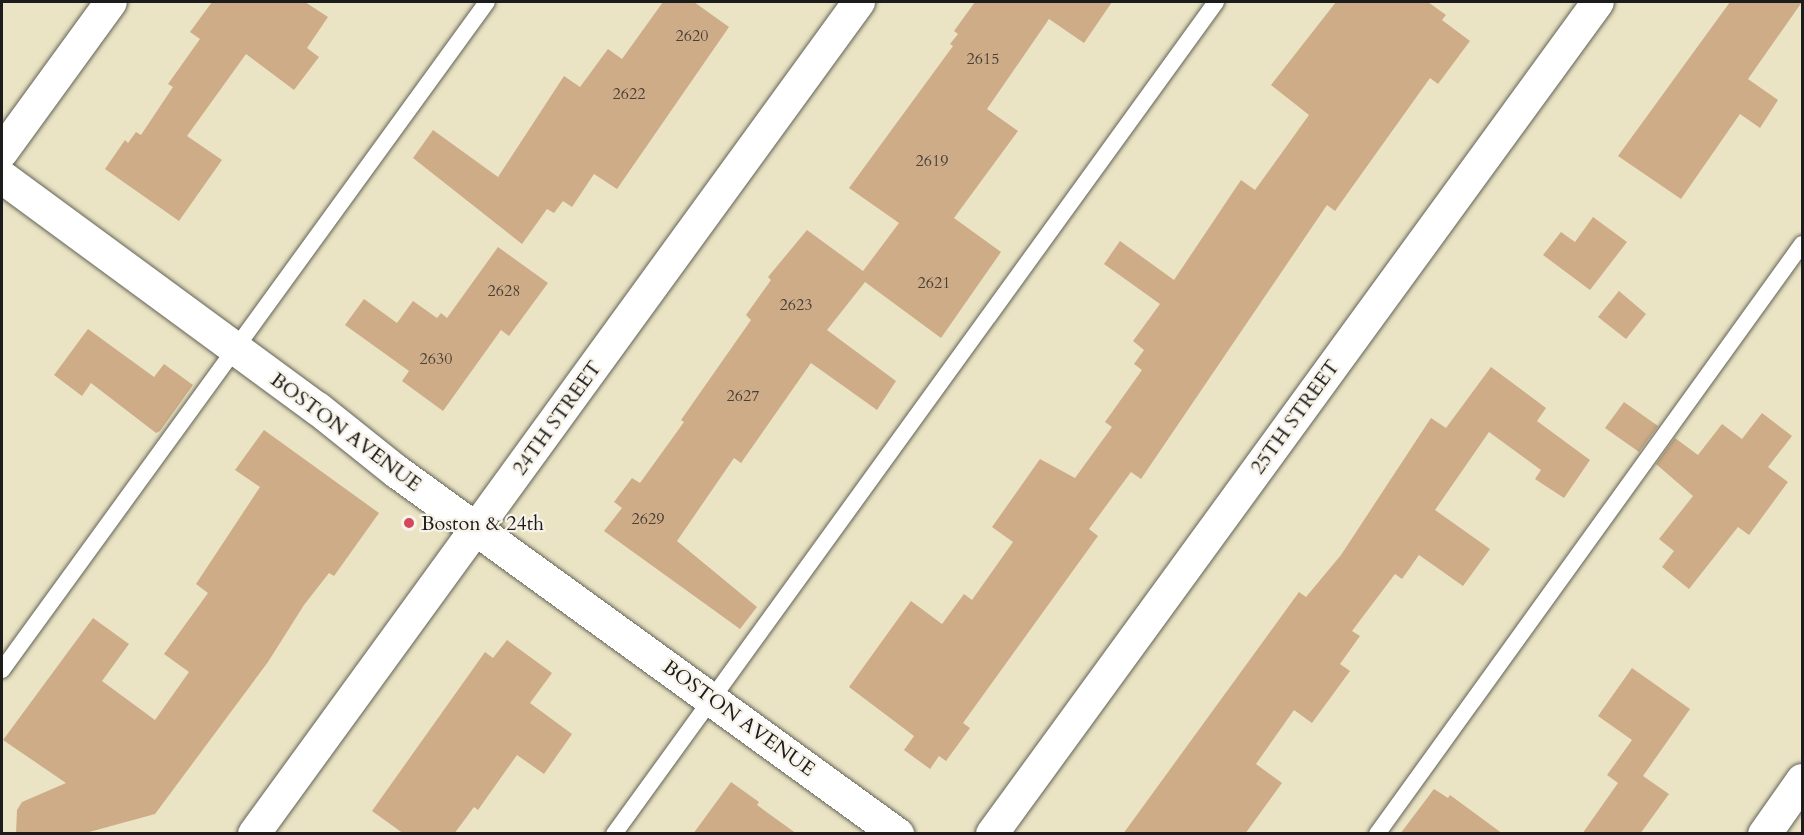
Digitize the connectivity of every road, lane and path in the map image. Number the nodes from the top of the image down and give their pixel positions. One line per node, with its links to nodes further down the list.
1 (111, 2): 6 (street)
2 (487, 2): 9 (lane)
3 (859, 2): 10 (street, 24TH STREET)
4 (1216, 2): 12 (lane)
5 (1598, 2): 17 (street, 25TH STREET)
6 (2, 152)
7 (2, 177): 9 (street, BOSTON AVENUE)
8 (1803, 244): 18 (lane)
9 (236, 350): 10 (street, BOSTON AVENUE); 11 (lane)
10 (477, 528): 12 (street, BOSTON AVENUE); 14 (street, 24TH STREET)
11 (2, 670)
12 (712, 698): 15 (lane); 16 (street, BOSTON AVENUE)
13 (1803, 780): 19 (street)
14 (254, 834)
15 (614, 834)
16 (897, 834)
17 (992, 834)
18 (1377, 834)
19 (1764, 834)

